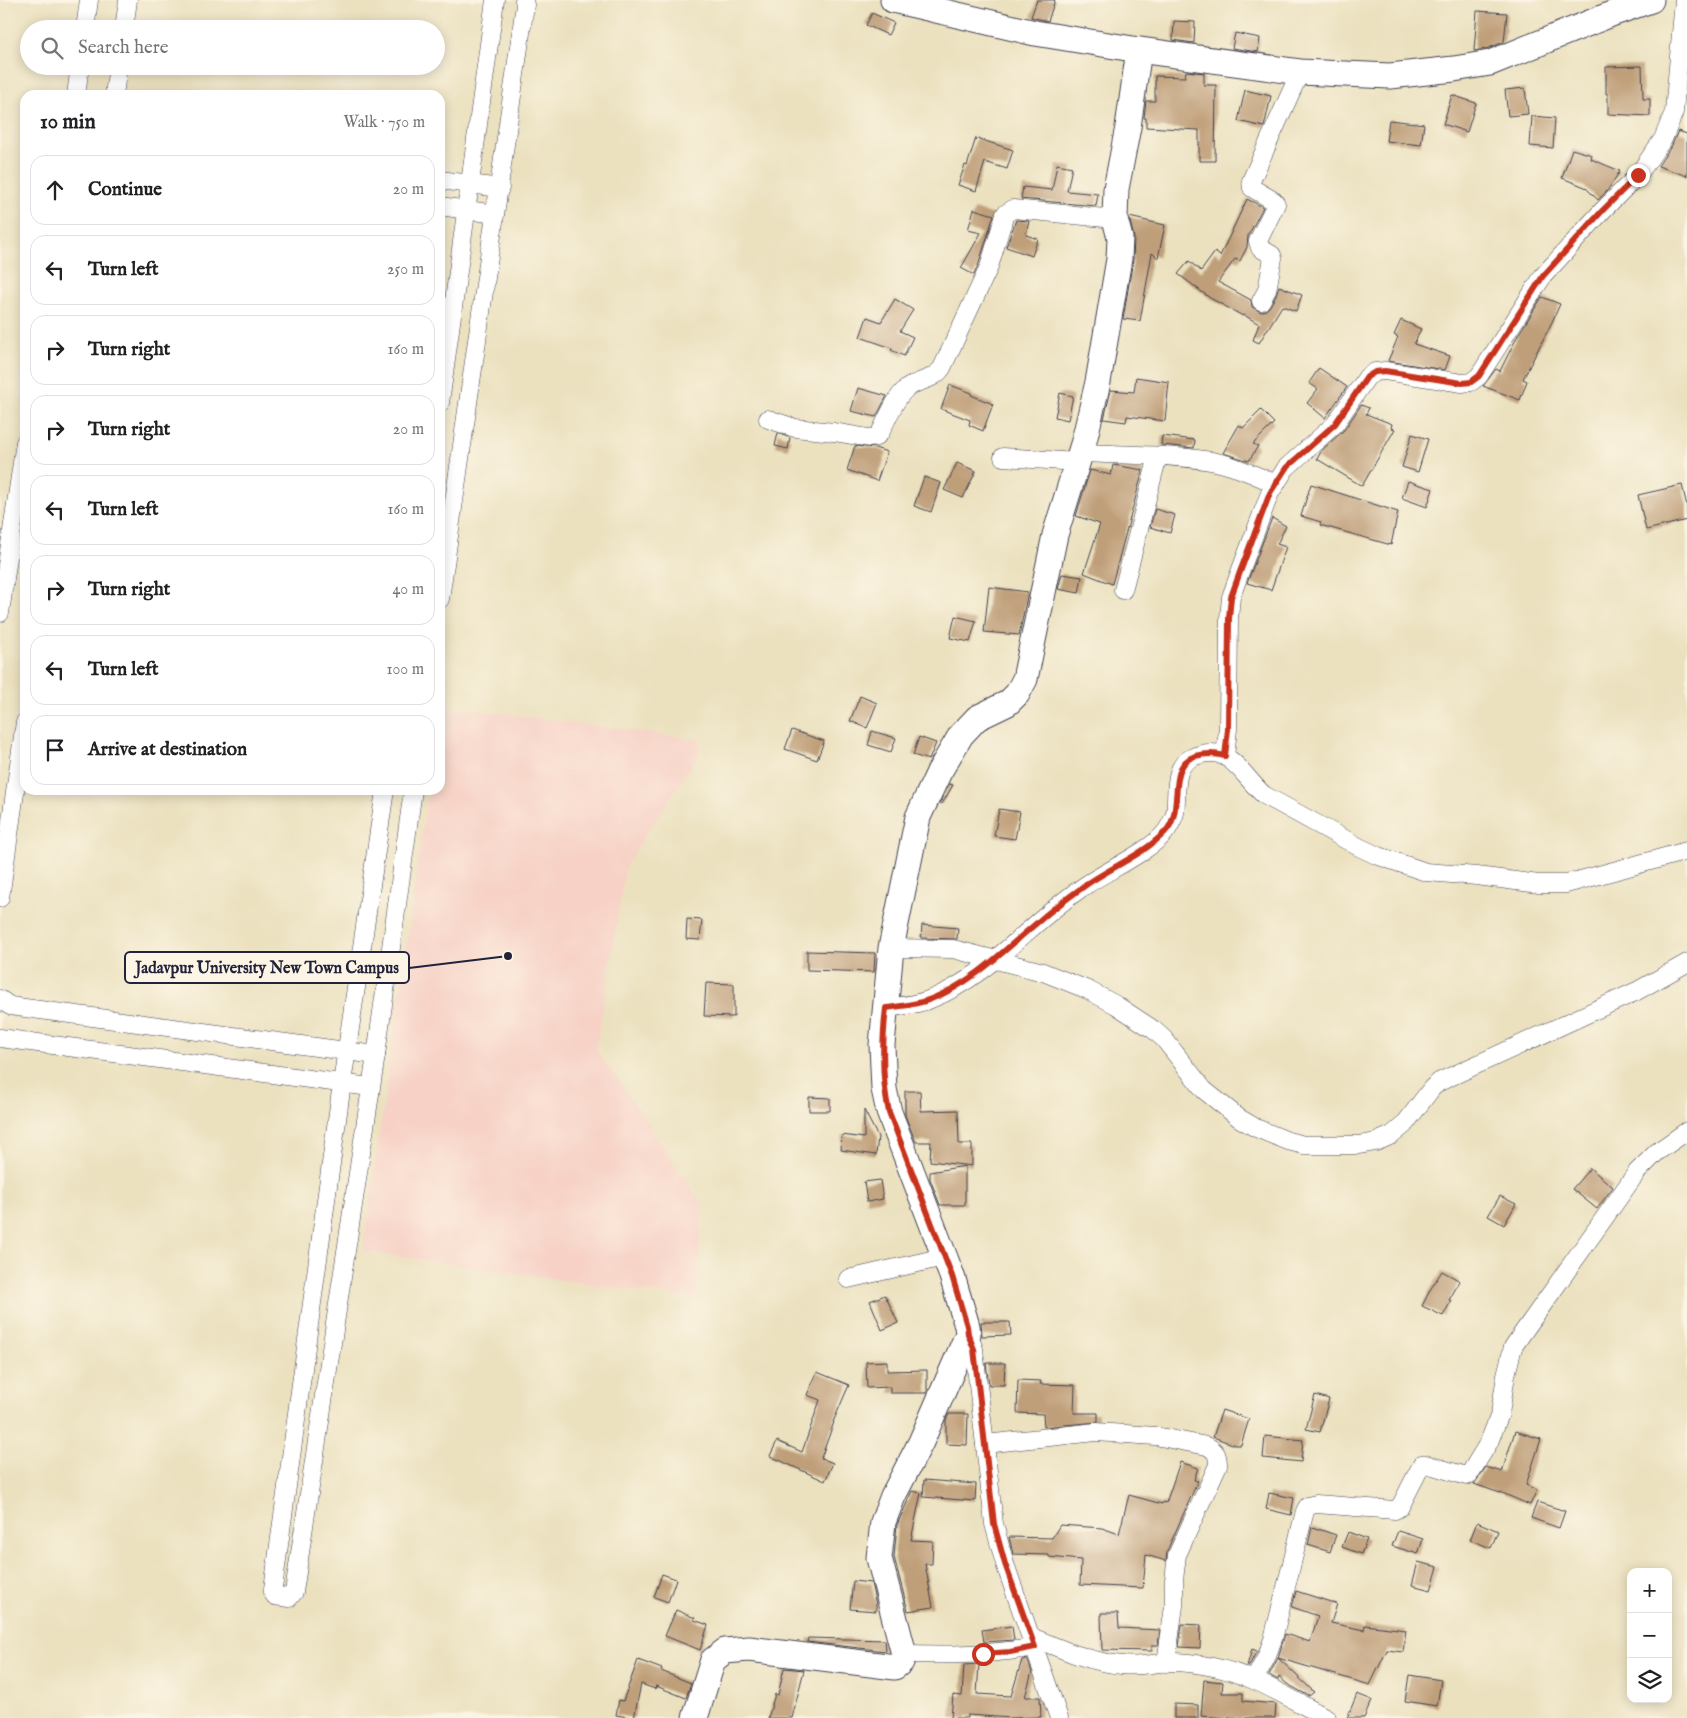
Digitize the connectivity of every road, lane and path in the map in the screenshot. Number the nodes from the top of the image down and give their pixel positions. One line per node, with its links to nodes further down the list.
1 (89, 0): 8 (street)
2 (128, 0): 9 (street)
3 (495, 0): 17 (street)
4 (524, 0): 18 (street)
5 (893, 0): 10 (street)
6 (1651, 0): 11 (street)
7 (1684, 0): 30 (street)
8 (86, 20)
9 (125, 20)
10 (1139, 50): 11 (street); 22 (street)
11 (1300, 72): 23 (street)
12 (79, 75): 14 (street)
13 (117, 75): 15 (street)
14 (77, 90)
15 (115, 90)
16 (445, 181): 17 (street)
17 (470, 184): 18 (street); 20 (street)
18 (500, 188): 21 (street)
19 (445, 207): 20 (street)
20 (466, 210): 21 (street); 24 (street)
21 (495, 214): 31 (street)
22 (1115, 219): 25 (street); 28 (street)
23 (1261, 301)
24 (445, 366)
25 (768, 419)
26 (1158, 456): 28 (street); 30 (street); 32 (street)
27 (1003, 457): 28 (street)
28 (1079, 458): 40 (street)
29 (20, 476): 33 (street)
30 (1276, 484): 34 (street)
31 (445, 564)
32 (1123, 590)
33 (0, 613)
34 (1225, 756): 38 (street); 41 (street)
35 (20, 757): 39 (street)
36 (384, 795): 46 (street)
37 (412, 795): 47 (street)
38 (1687, 851)
39 (0, 898)
40 (891, 948): 41 (street); 44 (street)
41 (995, 960): 42 (street); 44 (street)
42 (1687, 963)
43 (0, 999): 46 (street)
44 (886, 1008): 51 (street)
45 (0, 1038): 48 (street)
46 (348, 1053): 47 (street); 48 (street)
47 (376, 1055): 49 (street)
48 (342, 1083): 49 (street); 49 (street)
49 (370, 1087)
50 (1687, 1131): 58 (street)
51 (944, 1257): 52 (street); 53 (street)
52 (848, 1279)
53 (968, 1334): 54 (street); 56 (street)
54 (984, 1444): 55 (street); 57 (street)
55 (1033, 1642): 56 (street); 57 (street); 60 (street)
56 (904, 1654): 59 (street)
57 (1166, 1663): 58 (street)
58 (1254, 1680): 61 (street)
59 (695, 1718)
60 (1059, 1718)
61 (1327, 1718)

